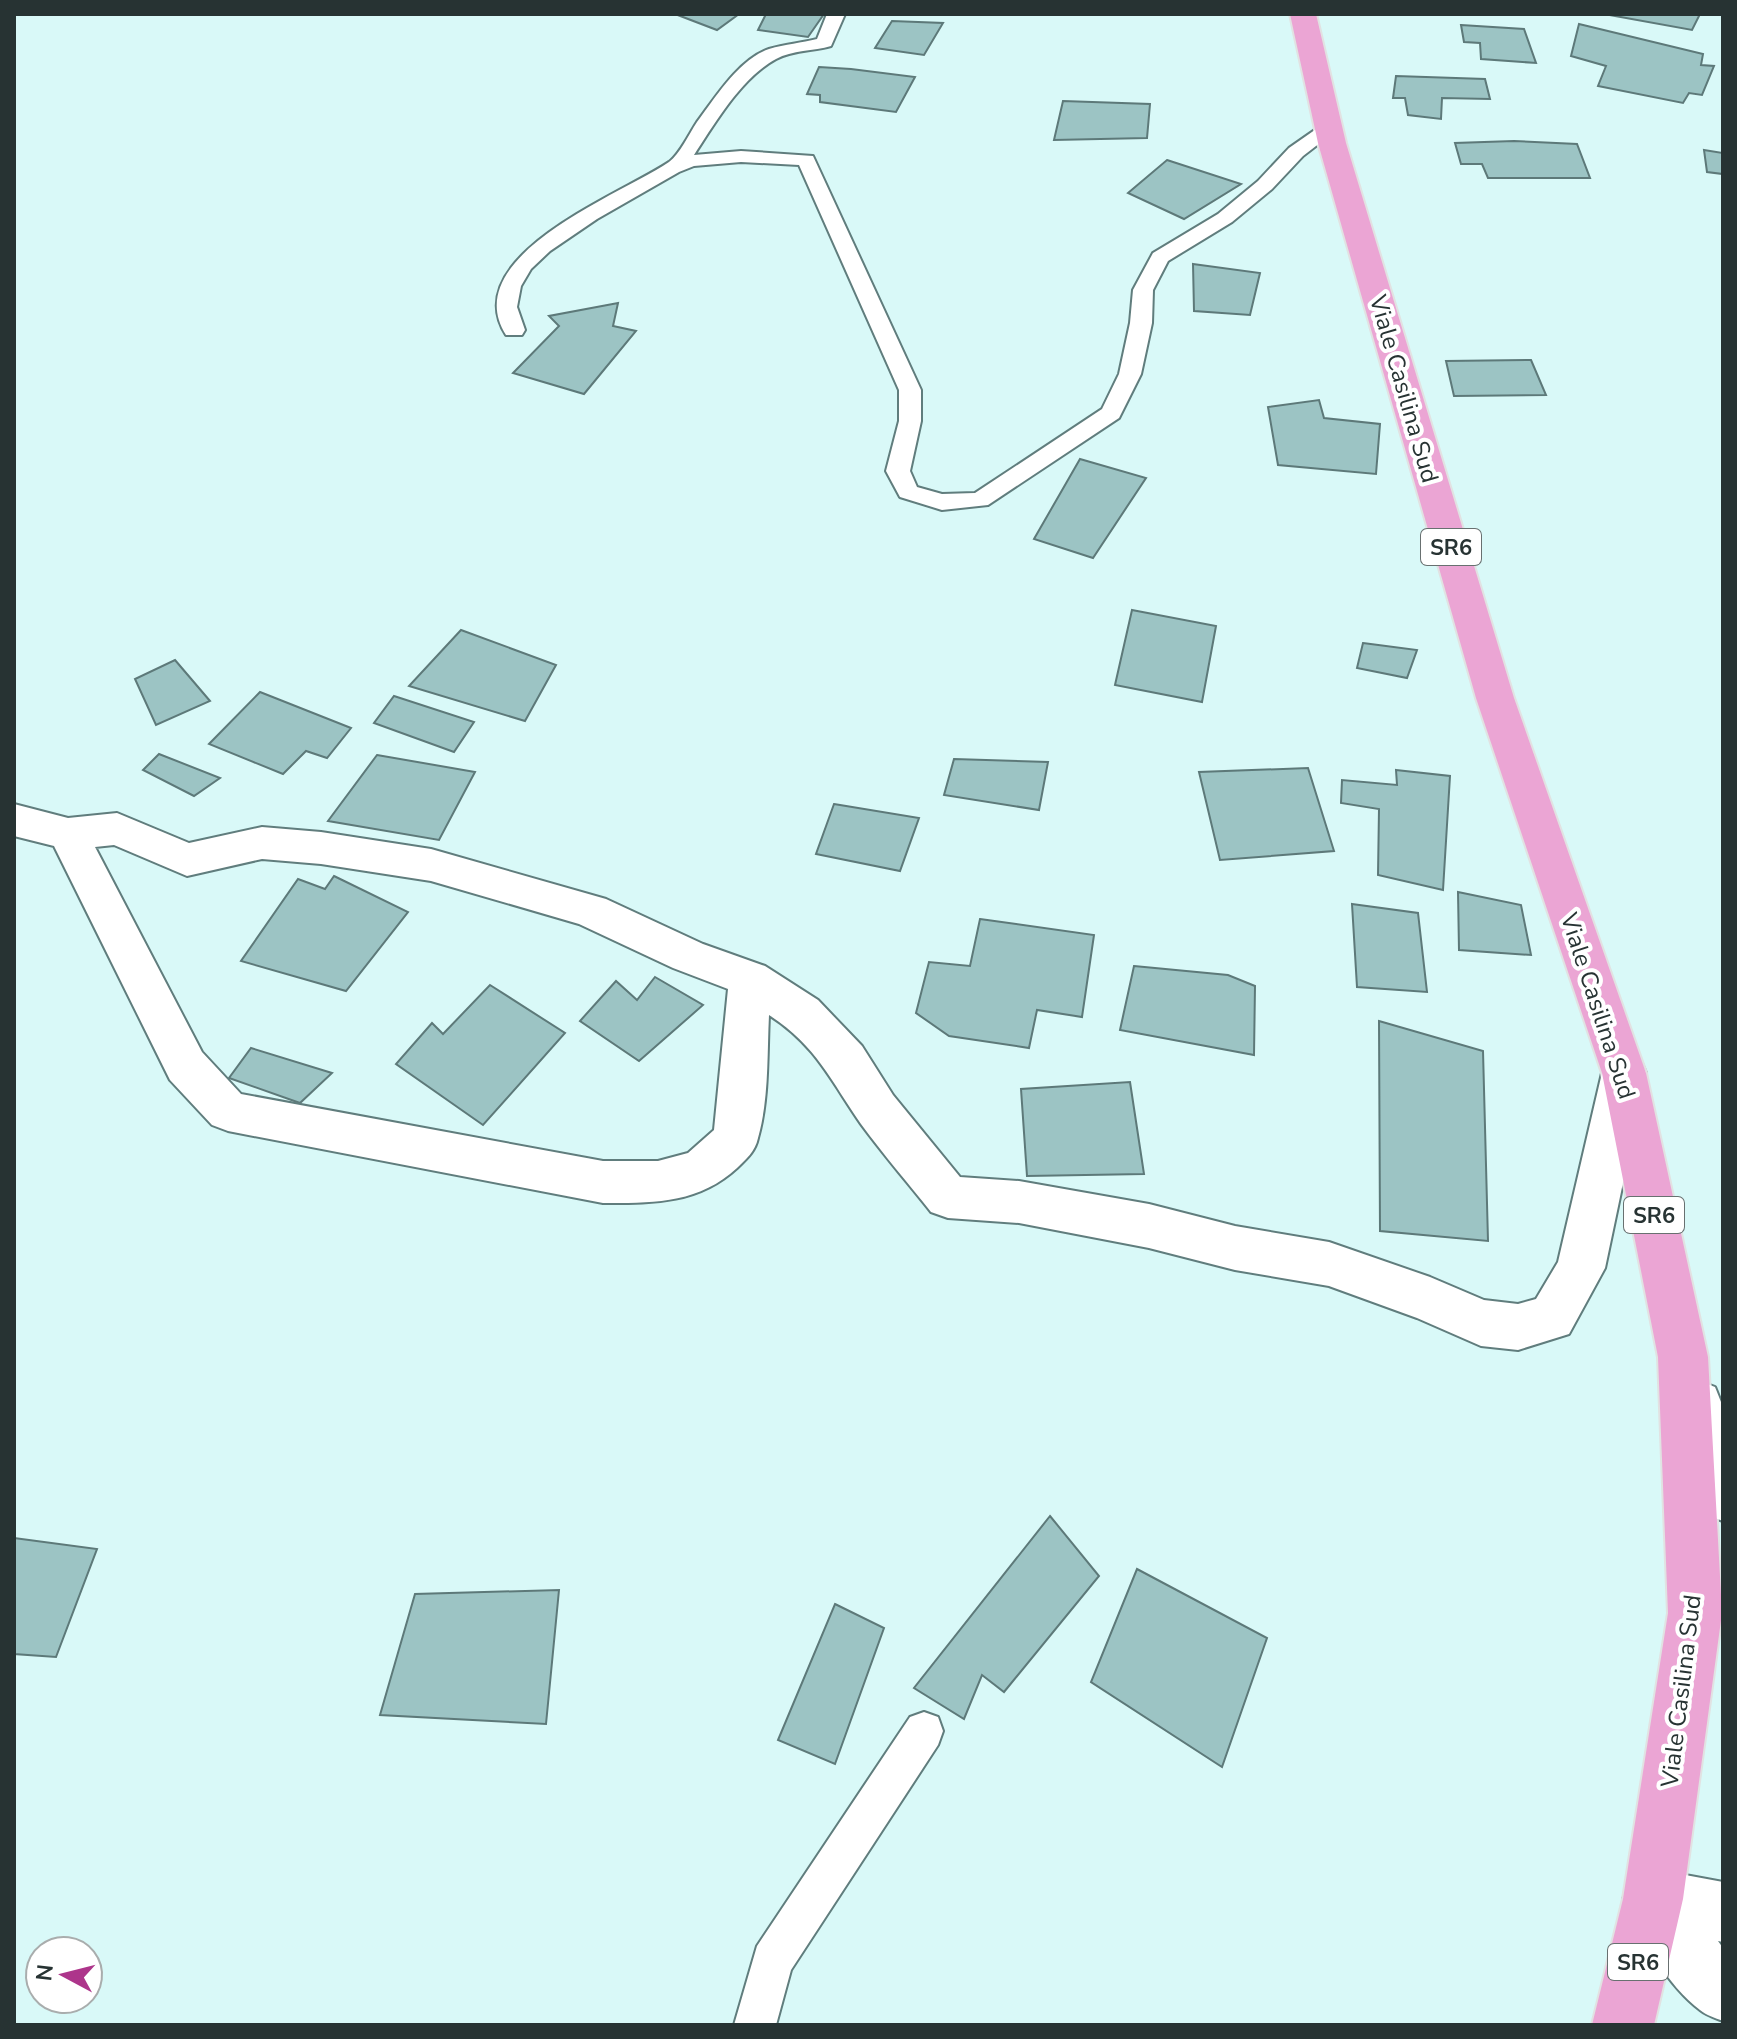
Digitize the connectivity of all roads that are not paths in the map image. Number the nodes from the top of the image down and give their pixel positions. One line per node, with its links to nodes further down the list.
1 (836, 14): 4 (lane)
2 (1303, 14): 3 (main road, Viale Casilina Sud / SR6)
3 (1329, 129): 4 (lane); 9 (main road, Viale Casilina Sud / SR6)
4 (678, 165): 5 (lane)
5 (514, 330)
6 (14, 820): 7 (street)
7 (68, 834): 8 (street); 8 (street)
8 (750, 979): 9 (street)
9 (1624, 1073): 10 (main road, Viale Casilina Sud / SR6)
10 (1683, 1357): 11 (street); 13 (main road, Viale Casilina Sud / SR6)
11 (1723, 1495)
12 (924, 1731): 16 (lane)
13 (1653, 1899): 14 (street); 15 (street); 17 (main road, Viale Casilina Sud / SR6)
14 (1723, 1912)
15 (1723, 1990)
16 (755, 2025)
17 (1623, 2025)

